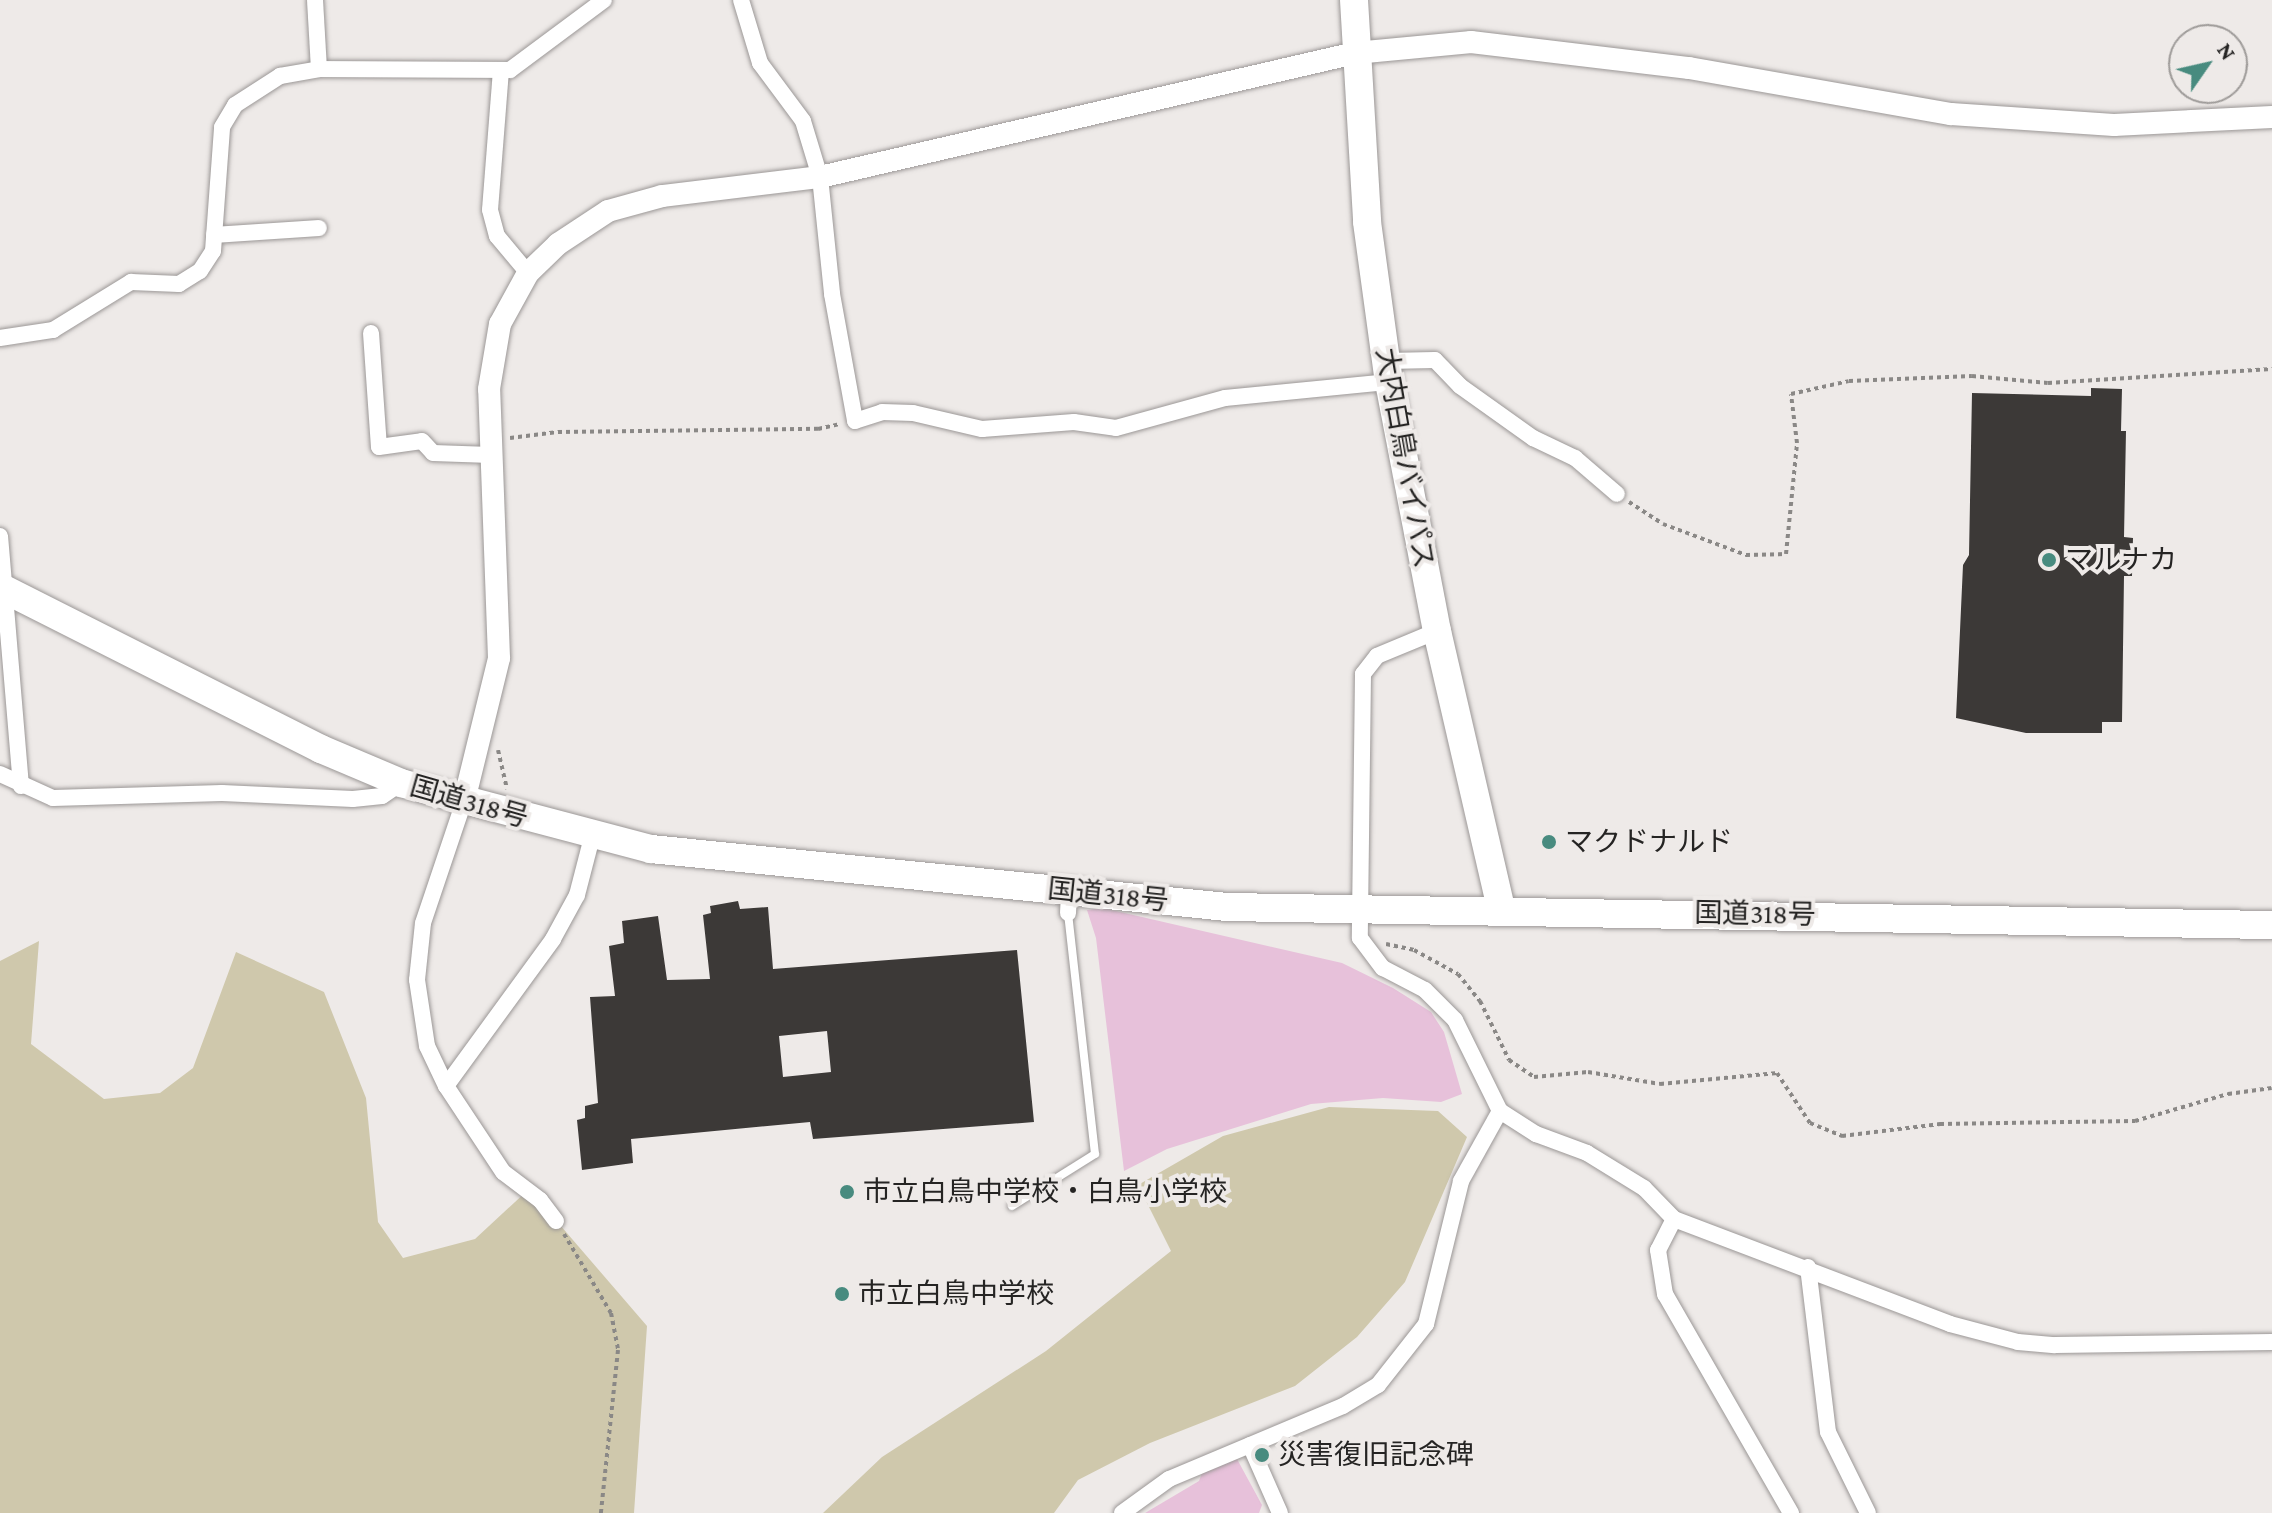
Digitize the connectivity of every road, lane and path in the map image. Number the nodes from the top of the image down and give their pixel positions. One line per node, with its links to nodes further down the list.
1 (315, 0): 6 (street)
2 (604, 0): 7 (street)
3 (741, 0): 9 (street)
4 (1354, 0): 5 (highway, 大内白鳥バイパス)
5 (1355, 53): 8 (street); 9 (street); 16 (highway, 大内白鳥バイパス)
6 (319, 69): 7 (street); 11 (street)
7 (501, 70): 12 (street)
8 (2272, 117)
9 (820, 177): 12 (street); 17 (street)
10 (319, 228): 11 (street)
11 (214, 235): 14 (street)
12 (528, 273): 18 (street)
13 (371, 333): 18 (street)
14 (0, 338)
15 (2272, 369): 19 (path)
16 (1388, 372): 17 (street); 19 (street); 22 (highway, 大内白鳥バイパス)
17 (855, 421): 18 (path)
18 (498, 448): 27 (street)
19 (1617, 494)
20 (0, 536): 21 (street)
21 (3, 588): 25 (highway, 国道318号); 26 (street)
22 (1437, 631): 31 (highway, 大内白鳥バイパス); 32 (street)
23 (497, 748): 28 (path)
24 (0, 774): 26 (street)
25 (401, 783): 26 (street); 27 (highway, 国道318号)
26 (21, 786)
27 (464, 801): 28 (highway, 国道318号); 34 (street)
28 (509, 815): 29 (highway, 国道318号)
29 (592, 837): 30 (highway, 国道318号); 34 (street)
30 (1068, 902): 32 (highway, 国道318号); 37 (lane)
31 (1501, 909): 32 (highway, 国道318号); 33 (highway, 国道318号)
32 (1362, 924): 35 (path); 36 (street)
33 (2272, 925)
34 (446, 1086): 39 (street)
35 (2272, 1088)
36 (1500, 1111): 38 (street); 42 (street)
37 (1012, 1206)
38 (1674, 1219): 40 (street); 46 (street)
39 (556, 1221): 43 (path)
40 (1808, 1267): 41 (street); 47 (street)
41 (2272, 1342)
42 (1250, 1445): 44 (street); 45 (street)
43 (601, 1513)
44 (1122, 1513)
45 (1280, 1513)
46 (1791, 1513)
47 (1868, 1513)

